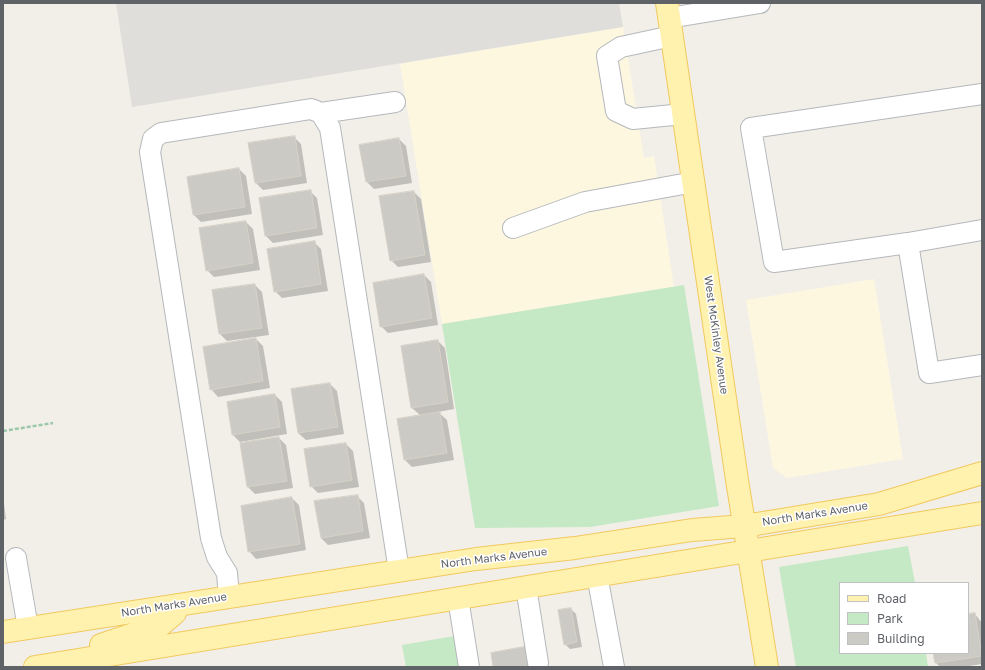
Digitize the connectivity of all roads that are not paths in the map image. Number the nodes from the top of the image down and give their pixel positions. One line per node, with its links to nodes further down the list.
1 (760, 3): 2 (street)
2 (670, 19): 6 (main road, West McKinley Avenue); 6 (street)
3 (982, 94): 10 (street)
4 (395, 102): 5 (street)
5 (321, 113): 17 (street); 20 (street)
6 (683, 114): 7 (main road, West McKinley Avenue)
7 (694, 182): 8 (street); 14 (main road, West McKinley Avenue)
8 (513, 228)
9 (982, 230): 10 (street)
10 (908, 243): 11 (street)
11 (982, 365)
12 (982, 473): 14 (main road, North Marks Avenue)
13 (982, 513): 15 (main road)
14 (744, 526): 15 (main road, West McKinley Avenue); 17 (main road, North Marks Avenue)
15 (748, 550): 18 (main road); 30 (main road, West McKinley Avenue)
16 (16, 558): 23 (street)
17 (399, 571): 20 (main road, North Marks Avenue)
18 (597, 575): 19 (main road); 29 (street)
19 (526, 586): 21 (main road); 25 (street)
20 (230, 596): 22 (main road, North Marks Avenue)
21 (458, 598): 27 (main road); 28 (street)
22 (177, 604): 23 (main road, North Marks Avenue); 26 (main road)
23 (28, 628): 24 (main road, North Marks Avenue)
24 (3, 632)
25 (538, 663)
26 (25, 667)
27 (35, 667)
28 (468, 667)
29 (614, 667)
30 (767, 667)

